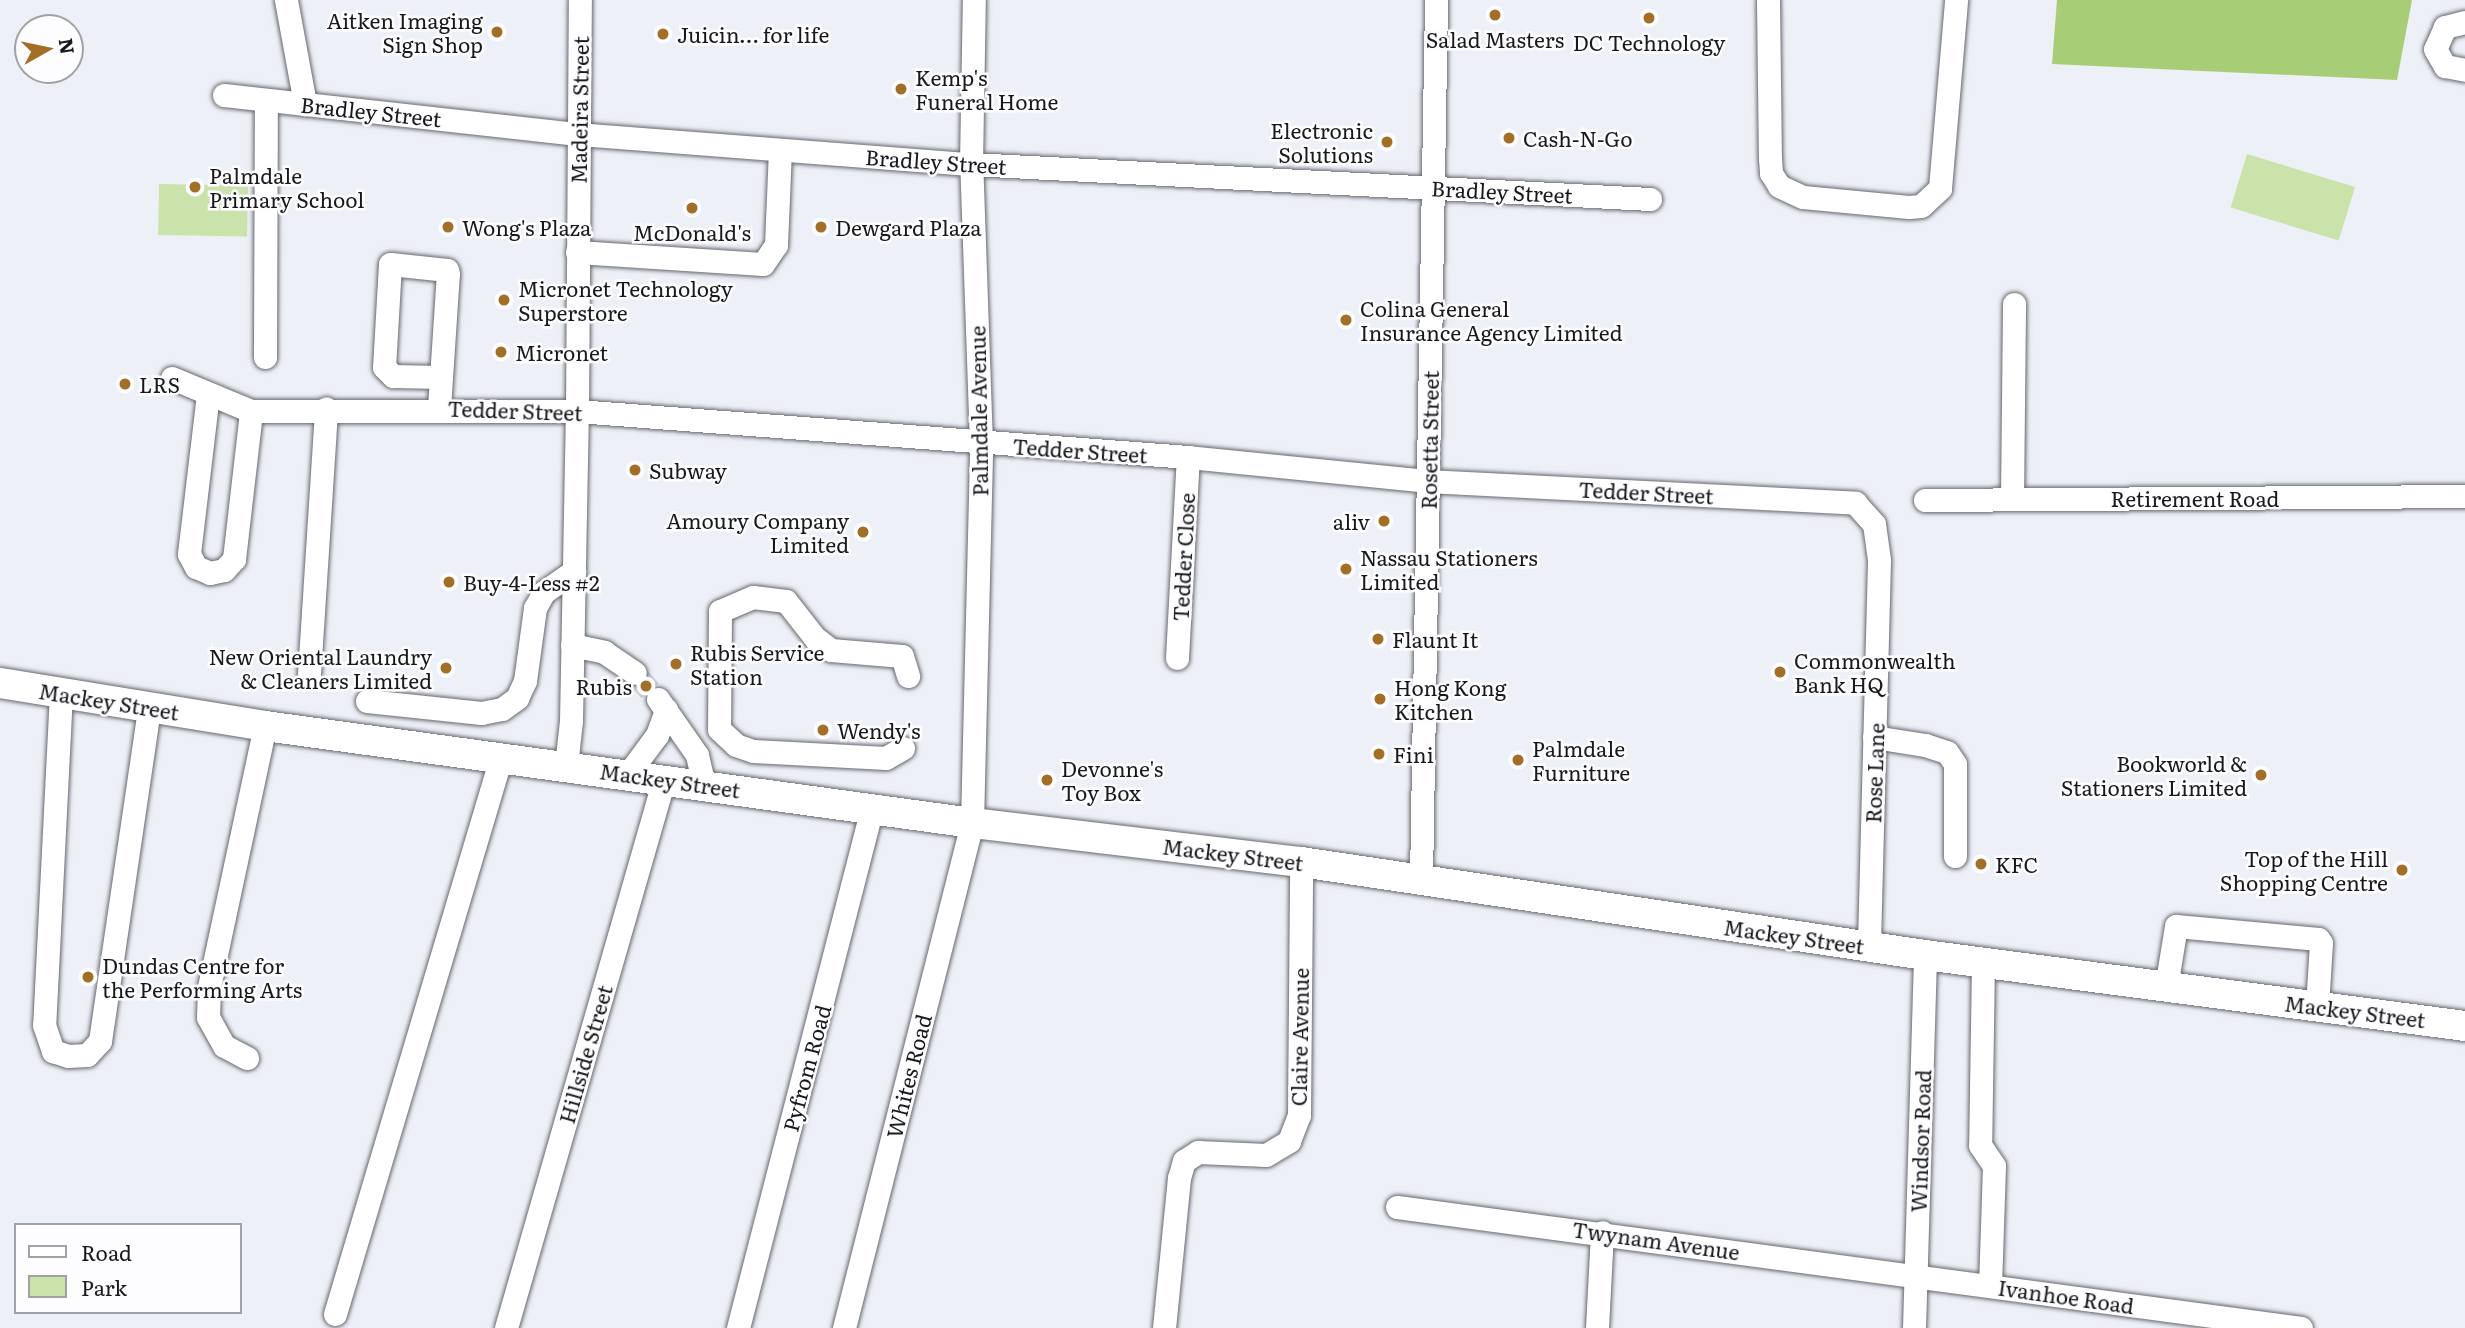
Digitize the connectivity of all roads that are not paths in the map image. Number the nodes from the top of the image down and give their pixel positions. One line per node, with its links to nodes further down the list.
1 (286, 0): 11 (street)
2 (580, 0): 12 (street, Madeira Street)
3 (974, 0): 14 (street, Palmdale Avenue)
4 (1436, 0): 15 (street, Rosetta Street)
5 (1769, 0): 6 (street)
6 (1956, 0)
7 (2465, 22): 8 (street)
8 (2465, 70)
9 (224, 95): 10 (street, Bradley Street)
10 (266, 100): 11 (street, Bradley Street); 19 (street)
11 (305, 104): 12 (street, Bradley Street)
12 (578, 134): 13 (street, Bradley Street); 17 (street, Madeira Street)
13 (780, 150): 14 (street, Bradley Street); 17 (street)
14 (971, 164): 15 (street, Bradley Street); 27 (street, Palmdale Avenue)
15 (1433, 187): 16 (street, Bradley Street); 29 (street, Rosetta Street)
16 (1650, 199)
17 (577, 252): 26 (street, Madeira Street)
18 (2014, 304): 32 (street)
19 (265, 357)
20 (441, 377): 20 (street); 23 (street)
21 (172, 378): 22 (street)
22 (208, 394): 25 (street); 25 (street)
23 (439, 408): 24 (street, Tedder Street); 26 (street, Tedder Street)
24 (326, 409): 25 (street, Tedder Street); 38 (street)
25 (251, 411)
26 (577, 411): 27 (street, Tedder Street); 34 (street, Madeira Street)
27 (981, 444): 28 (street, Tedder Street); 53 (street, Palmdale Avenue)
28 (1188, 457): 29 (street, Tedder Street); 36 (street, Tedder Close)
29 (1428, 481): 31 (street, Tedder Street); 56 (street, Rosetta Street)
30 (2465, 496): 32 (street, Retirement Road)
31 (1834, 499): 45 (street, Rose Lane)
32 (2012, 499): 33 (street, Retirement Road)
33 (1925, 500)
34 (574, 571): 35 (street, Madeira Street); 42 (street)
35 (572, 645): 37 (street); 48 (street, Madeira Street)
36 (1177, 658)
37 (635, 673)
38 (309, 674)
39 (908, 676): 46 (street)
40 (0, 683): 41 (main road, Mackey Street)
41 (61, 693): 43 (main road, Mackey Street); 43 (street)
42 (367, 701)
43 (149, 708): 44 (main road, Mackey Street)
44 (265, 726): 47 (main road, Mackey Street); 63 (street)
45 (1874, 737): 54 (street); 57 (street, Rose Lane)
46 (903, 748)
47 (501, 757): 48 (main road, Mackey Street); 68 (street)
48 (565, 766): 49 (main road, Mackey Street)
49 (628, 774): 50 (main road, Mackey Street); 51 (street)
50 (664, 779): 51 (main road, Mackey Street); 69 (street, Hillside Street)
51 (704, 785): 52 (main road, Mackey Street)
52 (872, 808): 53 (main road, Mackey Street); 70 (street, Pyfrom Road)
53 (972, 823): 55 (main road, Mackey Street); 71 (street, Whites Road)
54 (1955, 856)
55 (1301, 862): 56 (main road, Mackey Street); 72 (street, Claire Avenue)
56 (1421, 879): 57 (main road, Mackey Street)
57 (1869, 947): 58 (main road, Mackey Street)
58 (1925, 955): 59 (main road, Mackey Street); 66 (street, Windsor Road)
59 (1983, 963): 60 (main road, Mackey Street); 67 (street)
60 (2166, 987): 61 (main road, Mackey Street); 61 (street)
61 (2317, 1006): 62 (main road, Mackey Street)
62 (2465, 1026)
63 (247, 1058)
64 (1397, 1207): 65 (street, Twynam Avenue)
65 (1602, 1232): 66 (street, Twynam Avenue); 73 (street)
66 (1914, 1275): 67 (street, Ivanhoe Road); 74 (street, Windsor Road)
67 (1990, 1286): 75 (street, Ivanhoe Road)
68 (335, 1314)
69 (506, 1328)
70 (738, 1328)
71 (844, 1328)
72 (1164, 1328)
73 (1597, 1328)
74 (1914, 1328)
75 (2301, 1328)

